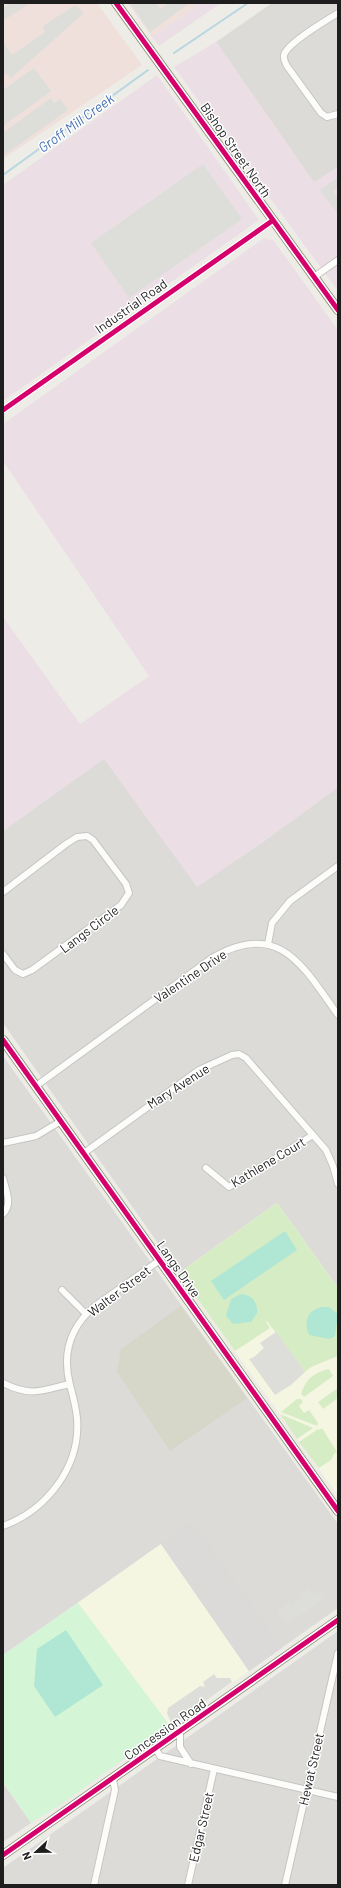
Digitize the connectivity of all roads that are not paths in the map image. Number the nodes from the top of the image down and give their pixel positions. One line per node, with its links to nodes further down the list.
1 (116, 3): 4 (main road, Bishop Street North)
2 (338, 13): 3 (street)
3 (338, 114)
4 (272, 221): 6 (main road, Bishop Street North); 8 (street, Industrial Road)
5 (338, 260): 6 (street)
6 (314, 276): 7 (main road, Bishop Street North)
7 (338, 310)
8 (3, 410)
9 (338, 866): 11 (street)
10 (3, 892): 12 (street, Langs Circle)
11 (268, 944): 13 (street, Valentine Drive); 15 (street, Valentine Drive)
12 (3, 954)
13 (338, 1015)
14 (3, 1040): 15 (main road, Langs Drive)
15 (36, 1086): 16 (main road, Langs Drive)
16 (61, 1121): 18 (street); 19 (main road, Langs Drive)
17 (313, 1135): 19 (street, Mary Avenue); 20 (street, Kathlene Court); 22 (street, Mary Avenue)
18 (3, 1143)
19 (84, 1153): 24 (main road, Langs Drive)
20 (206, 1168)
21 (3, 1178): 23 (street)
22 (338, 1184)
23 (3, 1214)
24 (160, 1260): 26 (street, Walter Street); 29 (main road, Langs Drive)
25 (62, 1290): 26 (street)
26 (86, 1314): 28 (street, Walter Street)
27 (3, 1384): 28 (street)
28 (70, 1384): 30 (street, Walter Street)
29 (338, 1511)
30 (3, 1526)
31 (338, 1620): 33 (main road, Concession Road)
32 (338, 1653): 38 (street, Hewat Street)
33 (180, 1732): 34 (main road, Concession Road); 35 (street)
34 (156, 1749): 35 (street); 37 (main road, Concession Road)
35 (191, 1764): 36 (street)
36 (214, 1769): 38 (street); 42 (street, Edgar Street)
37 (113, 1778): 40 (main road, Concession Road); 41 (street)
38 (307, 1790): 39 (street); 43 (street, Hewat Street)
39 (338, 1797)
40 (3, 1855)
41 (94, 1885)
42 (188, 1885)
43 (285, 1885)

